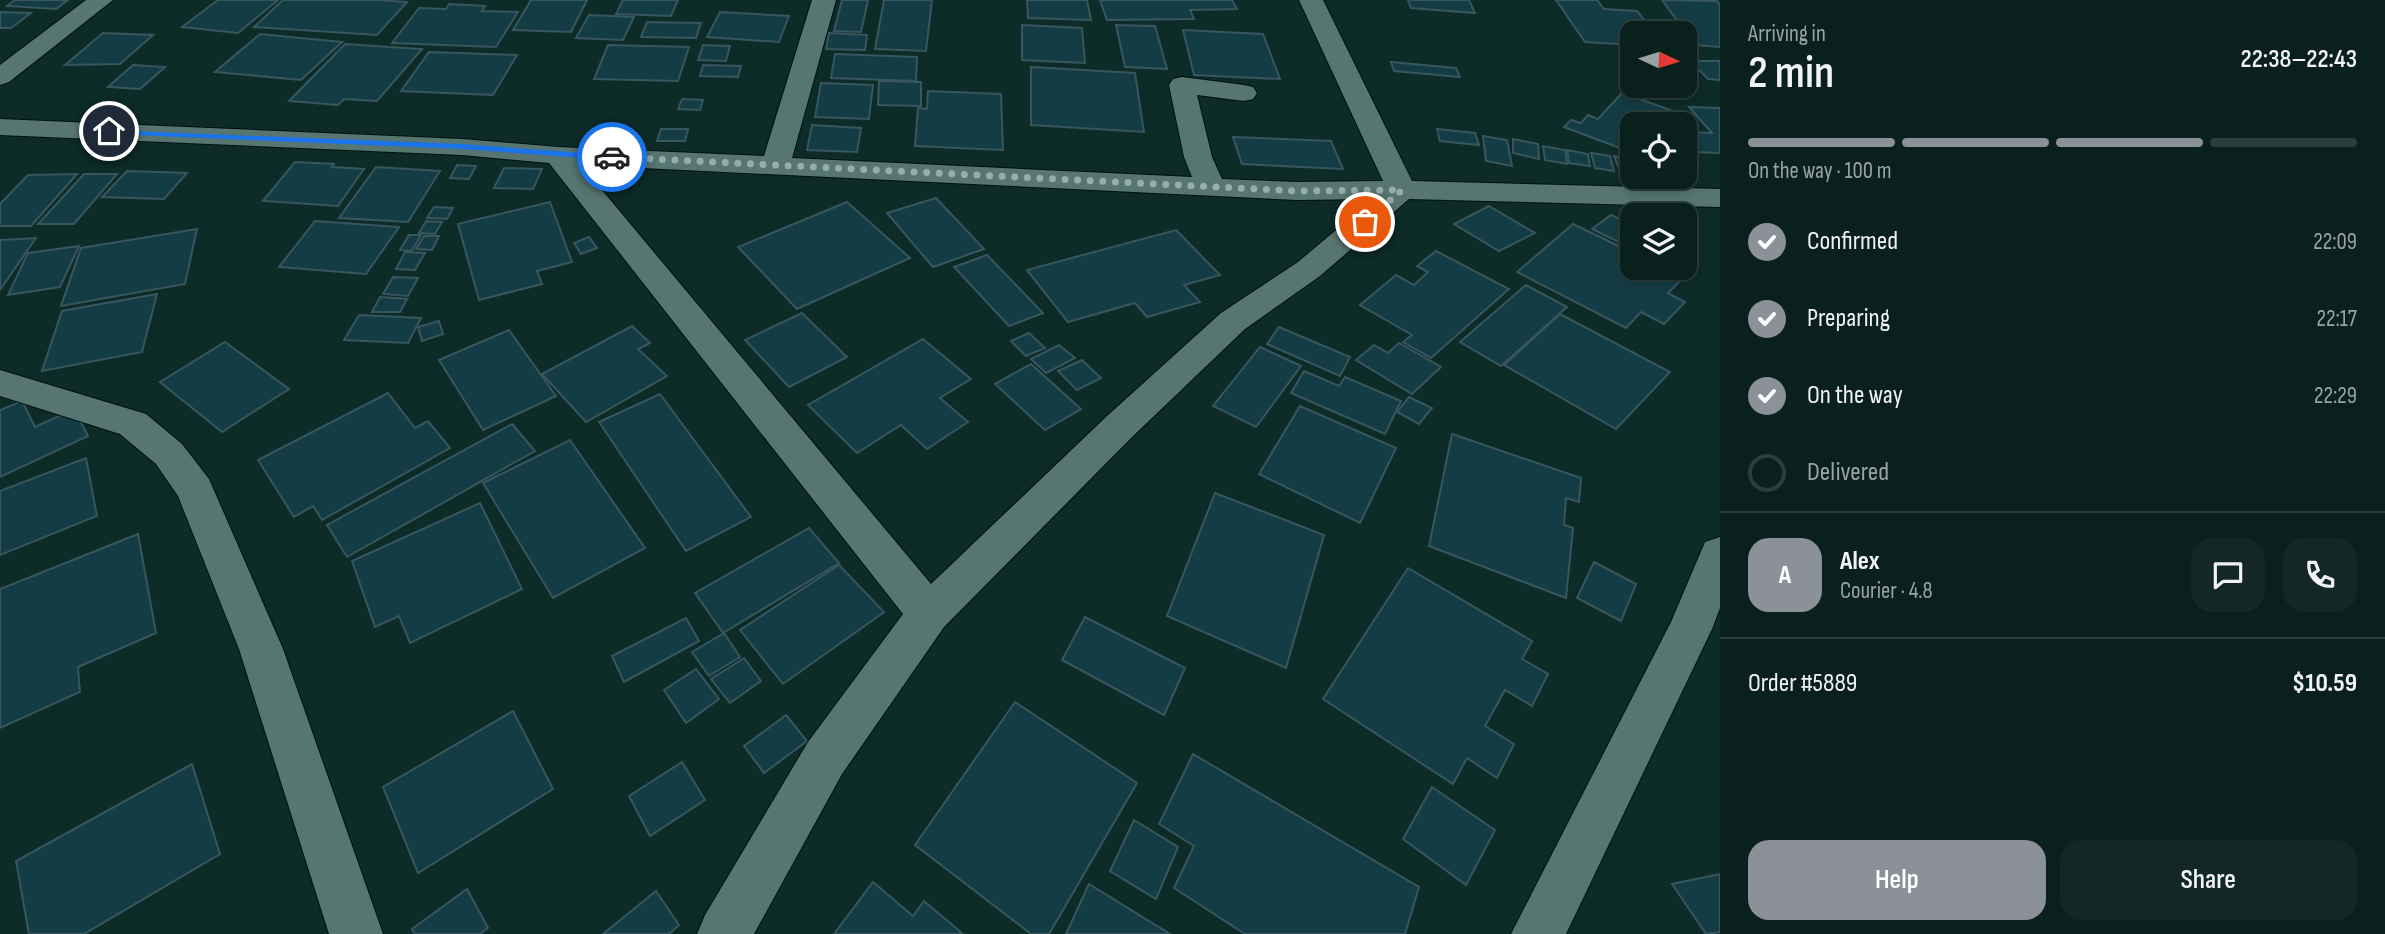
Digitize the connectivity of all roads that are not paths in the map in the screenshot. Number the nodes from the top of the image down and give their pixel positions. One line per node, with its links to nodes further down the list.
1 (102, 0): 4 (street)
2 (824, 0): 8 (street)
3 (1311, 0): 10 (street)
4 (0, 77)
5 (1244, 93): 9 (street)
6 (0, 127): 7 (street)
7 (558, 155): 8 (street); 14 (street)
8 (776, 164): 9 (street)
9 (1211, 187): 10 (street)
10 (1402, 190): 11 (street); 14 (street)
11 (1720, 198)
12 (0, 383): 15 (street)
13 (1720, 554): 17 (street)
14 (929, 614): 16 (street)
15 (356, 934)
16 (724, 934)
17 (1538, 934)

